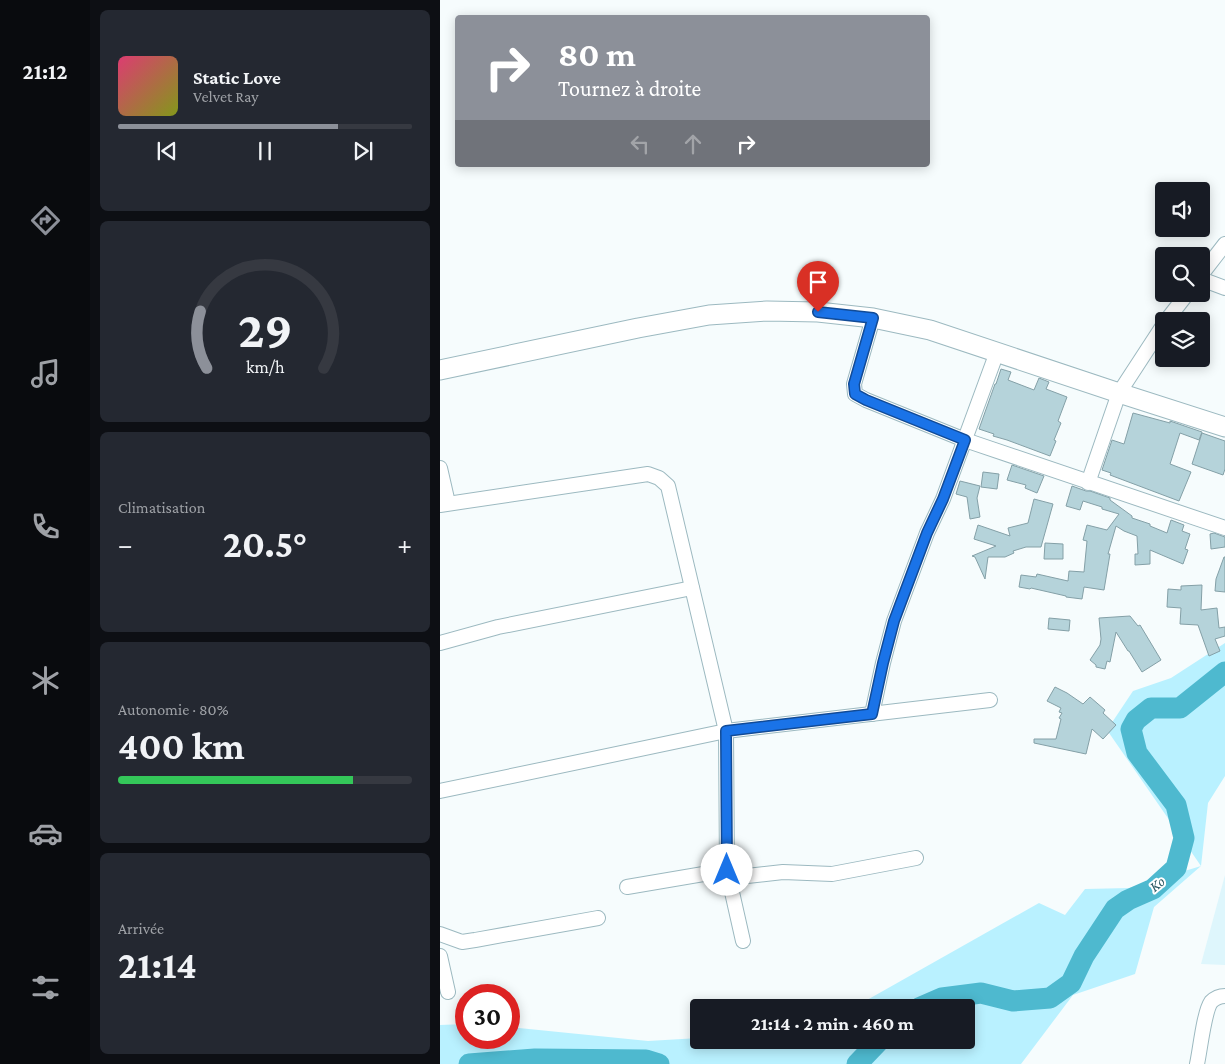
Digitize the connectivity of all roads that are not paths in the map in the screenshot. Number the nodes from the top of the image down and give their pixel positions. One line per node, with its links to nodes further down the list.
1 (1225, 244): 2 (street)
2 (1210, 263)
3 (1210, 282): 4 (street)
4 (1225, 288)
5 (1181, 302): 6 (street)
6 (1173, 312)
7 (873, 318): 9 (main road); 10 (main road); 13 (street)
8 (1155, 338): 11 (street)
9 (998, 352): 11 (main road); 13 (street)
10 (440, 370)
11 (1119, 393): 12 (main road); 15 (street)
12 (1225, 427)
13 (965, 440): 15 (street); 21 (street)
14 (440, 468): 16 (street)
15 (1088, 483): 17 (street)
16 (444, 504): 18 (street)
17 (1225, 528)
18 (692, 588): 19 (street); 22 (street)
19 (440, 643)
20 (990, 700): 21 (street)
21 (872, 714): 22 (street)
22 (726, 731): 23 (street); 25 (street)
23 (440, 791)
24 (916, 858): 25 (street)
25 (728, 874): 26 (street); 29 (street)
26 (626, 887)
27 (598, 918): 28 (street)
28 (440, 934)
29 (743, 941)
30 (440, 956): 31 (street)
31 (448, 992)
32 (1225, 996): 33 (street)
33 (1197, 1064)

